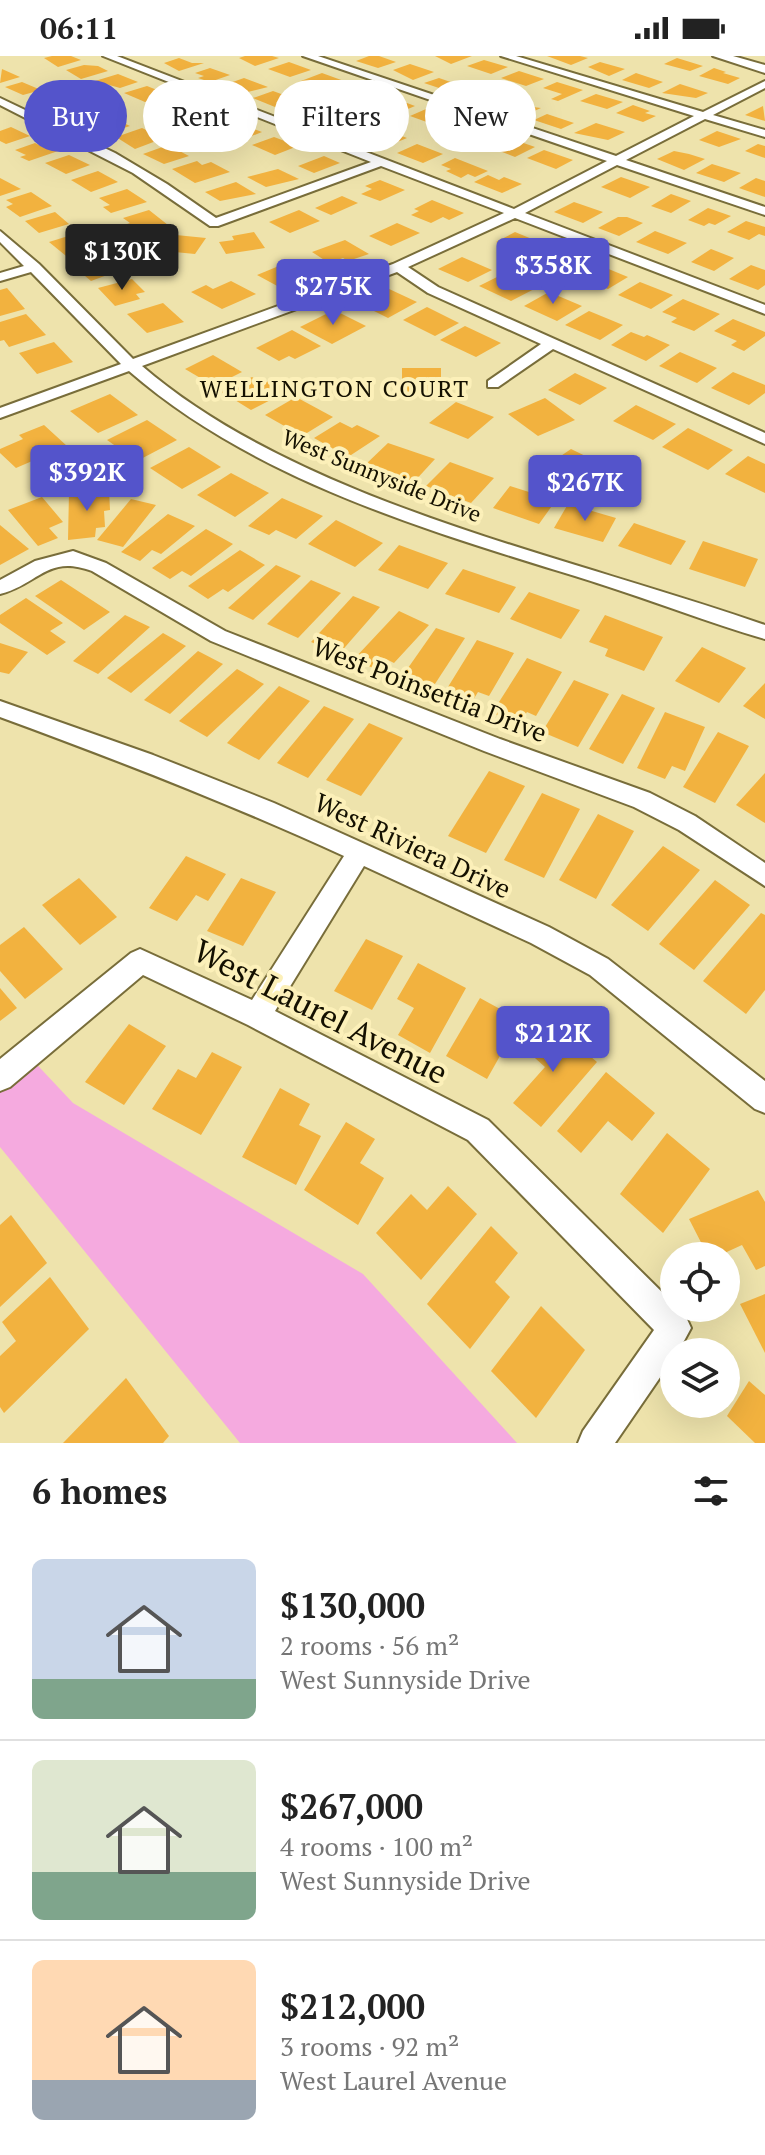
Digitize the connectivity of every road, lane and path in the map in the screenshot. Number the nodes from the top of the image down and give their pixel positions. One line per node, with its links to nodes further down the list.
1 (108, 56): 11 (street)
2 (308, 56): 10 (street)
3 (506, 56): 8 (street)
4 (719, 56): 5 (street)
5 (765, 69)
6 (765, 84): 8 (street)
7 (0, 101): 11 (street)
8 (702, 116): 9 (street); 10 (street)
9 (765, 134)
10 (616, 161): 12 (street); 13 (street)
11 (381, 162): 13 (street)
12 (765, 211)
13 (513, 214): 16 (street); 18 (street)
14 (0, 235): 15 (street, West Sunnyside Drive)
15 (34, 267): 17 (street); 20 (street, West Sunnyside Drive)
16 (398, 267): 19 (street); 20 (street)
17 (0, 277)
18 (765, 310)
19 (551, 344): 21 (street); 23 (street)
20 (132, 367): 22 (street); 25 (street, West Sunnyside Drive)
21 (493, 384)
22 (0, 413)
23 (765, 439)
24 (0, 588): 28 (street, West Poinsettia Drive)
25 (765, 632)
26 (0, 709): 27 (street, West Riviera Drive)
27 (359, 853): 29 (street); 31 (street, West Riviera Drive)
28 (765, 876)
29 (257, 1016): 30 (street, West Laurel Avenue); 32 (street, West Laurel Avenue)
30 (0, 1077)
31 (765, 1099)
32 (595, 1443)

